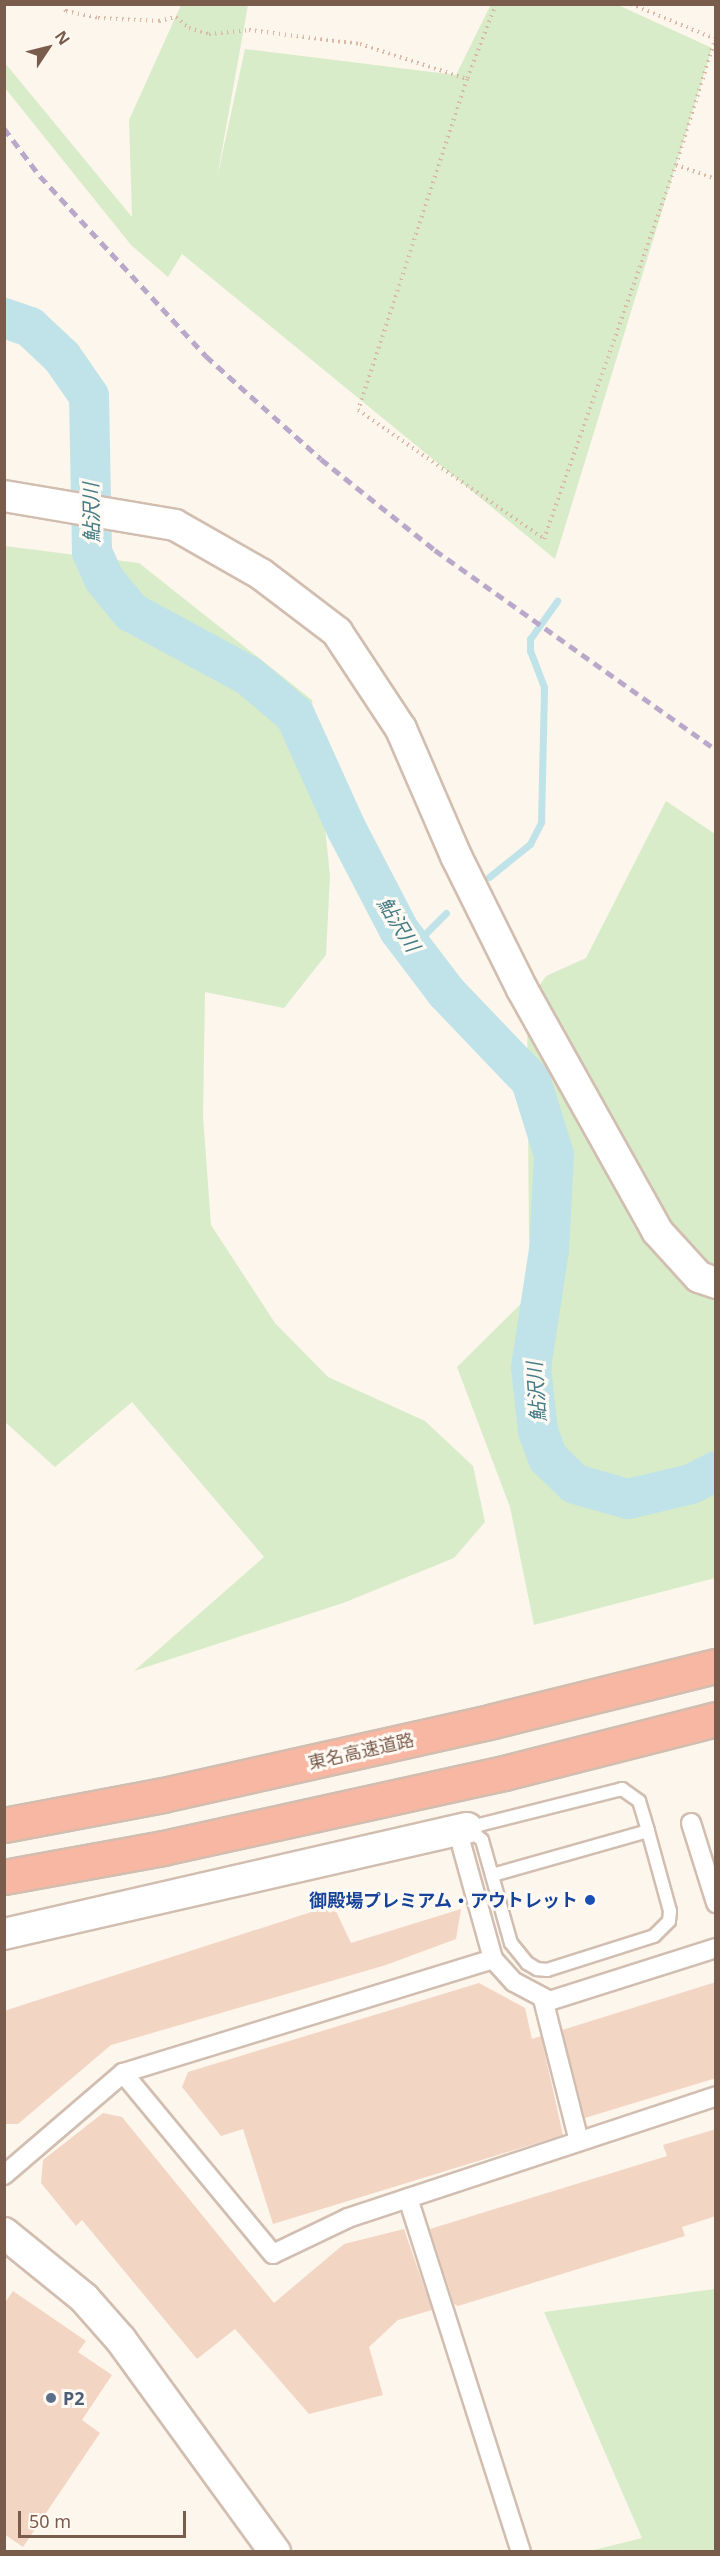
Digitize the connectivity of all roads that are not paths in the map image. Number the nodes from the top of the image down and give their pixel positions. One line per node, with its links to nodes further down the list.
1 (4, 496): 2 (street)
2 (716, 1283)
3 (716, 1666): 6 (highway, 東名高速道路)
4 (716, 1719): 10 (highway)
5 (691, 1823): 11 (street)
6 (4, 1825)
7 (648, 1831): 8 (lane); 9 (lane); 9 (lane)
8 (465, 1838): 9 (lane); 12 (street); 14 (street)
9 (492, 1875)
10 (4, 1876)
11 (716, 1903)
12 (4, 1934)
13 (716, 1948): 15 (street)
14 (493, 1959): 15 (street); 16 (street)
15 (543, 1999): 18 (street)
16 (123, 2073): 19 (street); 20 (street)
17 (716, 2096): 18 (street)
18 (579, 2141): 20 (street)
19 (4, 2175)
20 (408, 2198): 23 (street)
21 (4, 2233): 22 (street)
22 (275, 2552)
23 (521, 2552)

